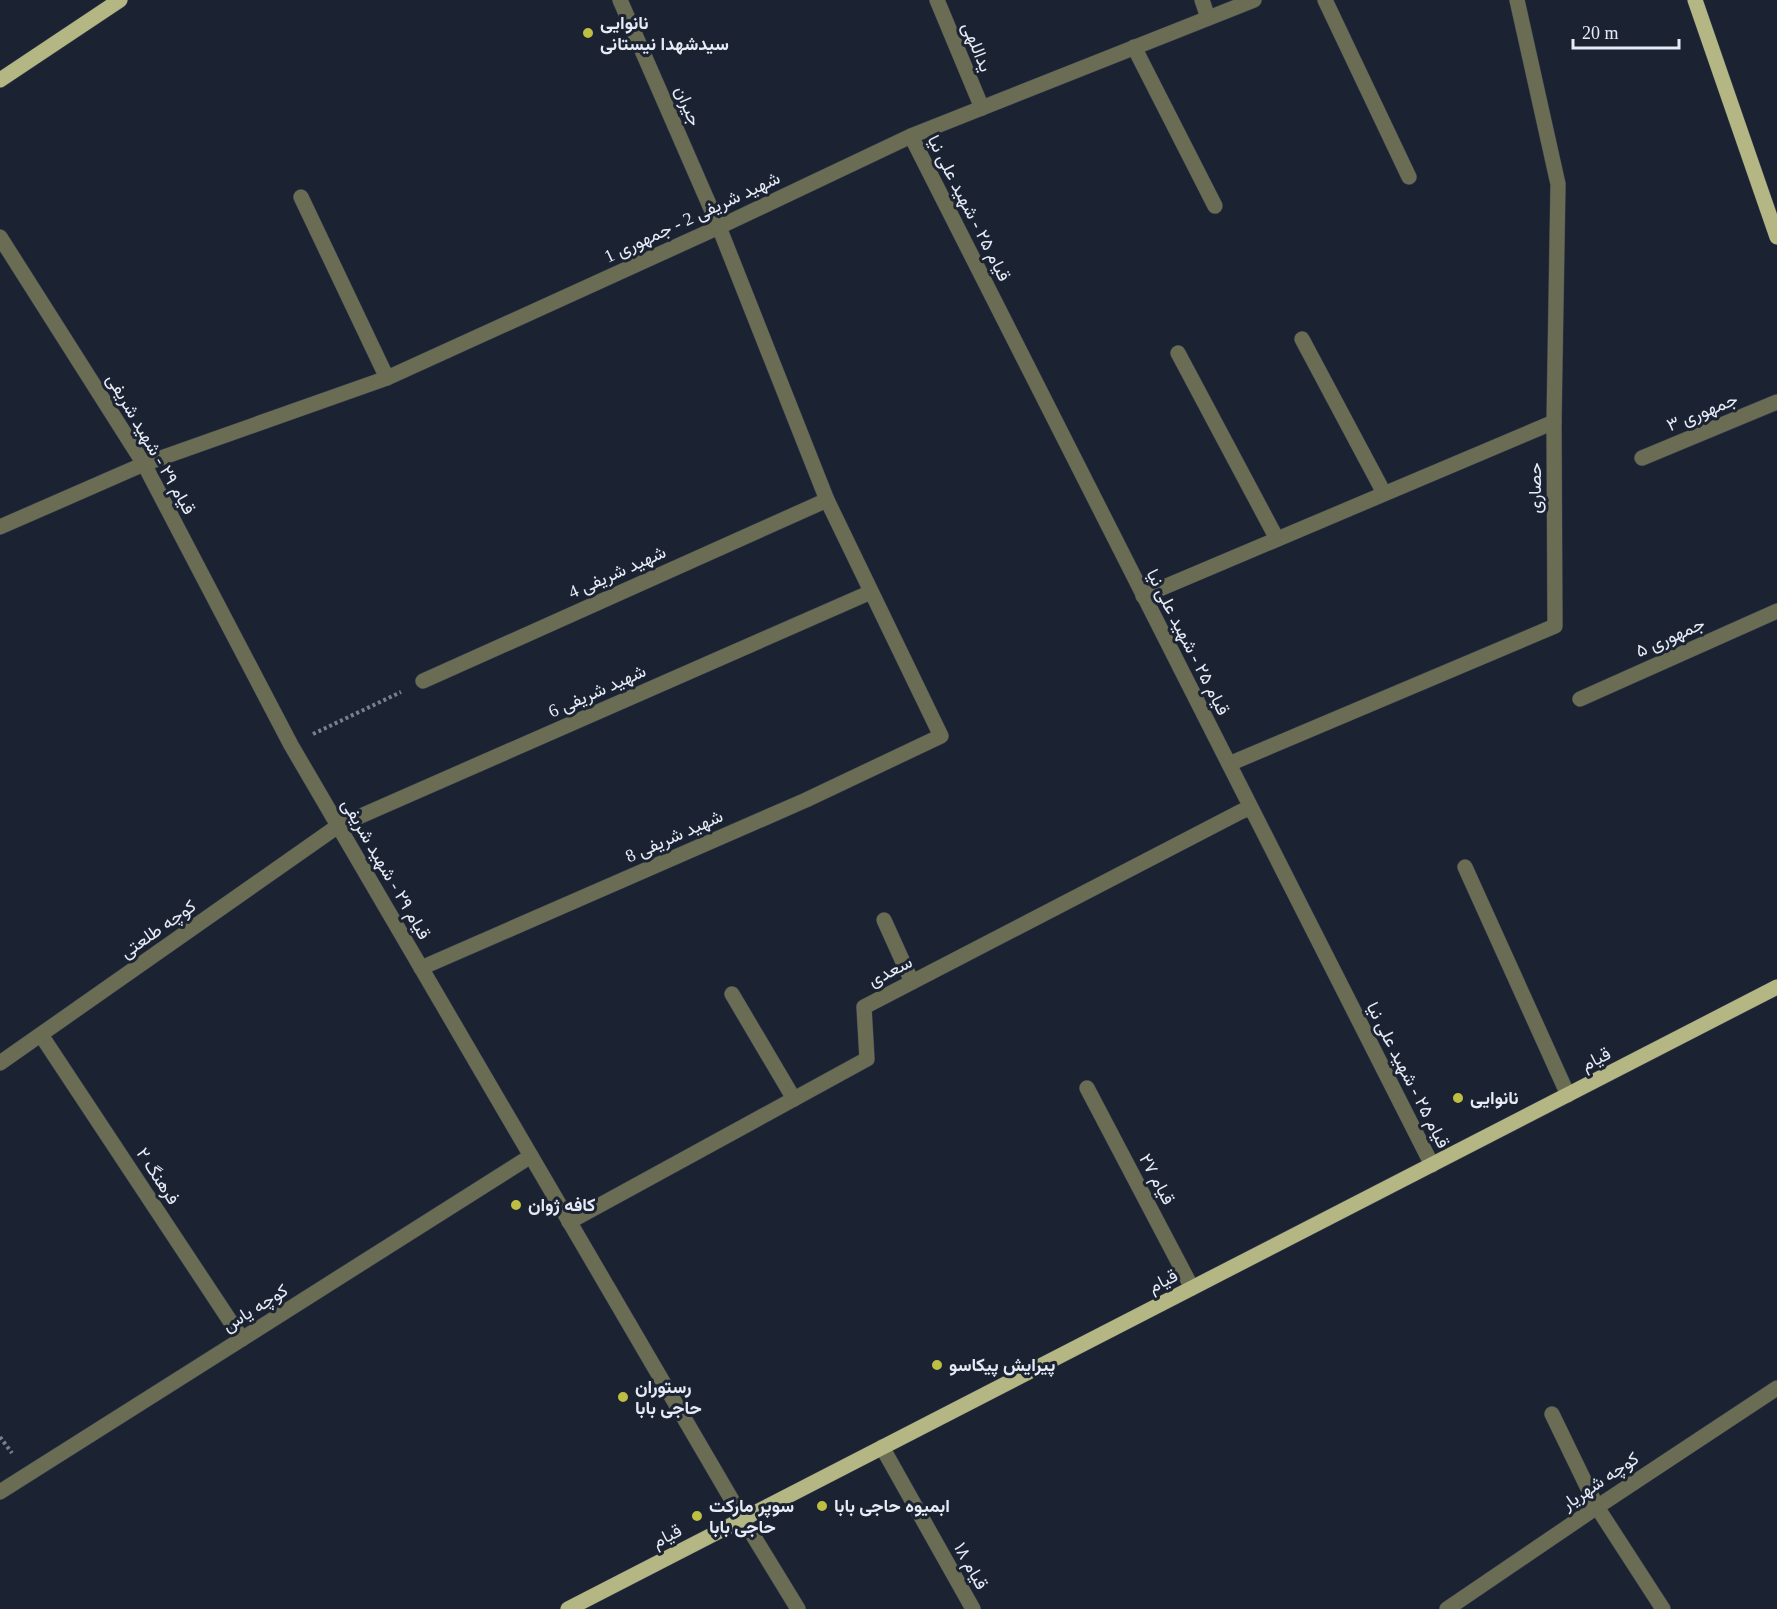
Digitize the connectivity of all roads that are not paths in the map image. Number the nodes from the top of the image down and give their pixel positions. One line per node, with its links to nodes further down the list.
1 (120, 0): 11 (main road)
2 (621, 0): 17 (street, جیران)
3 (937, 0): 12 (street, یداللهی)
4 (1202, 0): 9 (street)
5 (1254, 0): 9 (street, شهید شریفی 2 - جمهوری 1)
6 (1325, 0): 14 (street)
7 (1517, 0): 24 (street, حصاری)
8 (1695, 0): 19 (main road)
9 (1208, 18): 10 (street, شهید شریفی 2 - جمهوری 1)
10 (1134, 47): 12 (street, شهید شریفی 2 - جمهوری 1); 16 (street)
11 (0, 80)
12 (982, 108): 13 (street, شهید شریفی 2 - جمهوری 1)
13 (910, 136): 17 (street, شهید شریفی 2 - جمهوری 1); 32 (street, قیام ۲۵ - شهید علی نیا)
14 (1408, 177)
15 (301, 198): 22 (street)
16 (1215, 206)
17 (719, 227): 22 (street, شهید شریفی 2 - جمهوری 1); 28 (street, جیران)
18 (0, 237): 26 (street, قیام ۲۹ - شهید شریفی)
19 (1777, 237)
20 (1302, 339): 27 (street)
21 (1178, 353): 30 (street)
22 (387, 378): 26 (street, شهید شریفی 2 - جمهوری 1)
23 (1777, 402): 25 (street, جمهوری ۳)
24 (1554, 422): 27 (street); 37 (street, حصاری)
25 (1642, 458)
26 (144, 464): 29 (street, شهید شریفی 2 - جمهوری 1); 39 (street, قیام ۲۹ - شهید شریفی)
27 (1384, 493): 30 (street)
28 (827, 500): 31 (street, جیران); 34 (street, شهید شریفی 4)
29 (0, 527)
30 (1277, 538): 32 (street)
31 (871, 592): 36 (street, جیران); 39 (street, شهید شریفی 6)
32 (1143, 596): 37 (street, قیام ۲۵ - شهید علی نیا)
33 (1777, 611): 35 (street, جمهوری ۵)
34 (423, 681)
35 (1580, 699)
36 (941, 735): 42 (street, شهید شریفی 8)
37 (1228, 764): 38 (street, قیام ۲۵ - شهید علی نیا)
38 (1251, 809): 43 (street, سعدی); 52 (street, قیام ۲۵ - شهید علی نیا)
39 (338, 826): 42 (street, قیام ۲۹ - شهید شریفی); 46 (street, کوچه طلعتی)
40 (1465, 867): 49 (street)
41 (884, 921): 43 (street)
42 (421, 968): 51 (street, قیام ۲۹ - شهید شریفی)
43 (912, 982): 50 (street, سعدی)
44 (1777, 987): 49 (main road, قیام)
45 (732, 994): 50 (street)
46 (41, 1035): 47 (street, کوچه طلعتی); 55 (street, فرهنگ ۲)
47 (0, 1063)
48 (1087, 1088): 54 (street, قیام ۲۷)
49 (1568, 1095): 52 (main road, قیام)
50 (794, 1099): 53 (street, سعدی)
51 (531, 1156): 53 (street, قیام ۲۹ - شهید شریفی); 55 (street, کوچه یاس)
52 (1432, 1165): 54 (main road, قیام)
53 (569, 1222): 61 (street, قیام ۲۹ - شهید شریفی)
54 (1192, 1288): 58 (main road, قیام)
55 (242, 1339): 59 (street, کوچه یاس)
56 (1777, 1388): 60 (street, کوچه شهریار)
57 (1552, 1414): 60 (street)
58 (882, 1447): 61 (main road, قیام); 64 (street, قیام ۱۸)
59 (0, 1492)
60 (1597, 1507): 65 (street, کوچه شهریار); 66 (street)
61 (742, 1519): 62 (main road, قیام); 63 (street, قیام ۲۹ - شهید شریفی)
62 (568, 1609)
63 (798, 1609)
64 (973, 1609)
65 (1447, 1609)
66 (1663, 1609)

